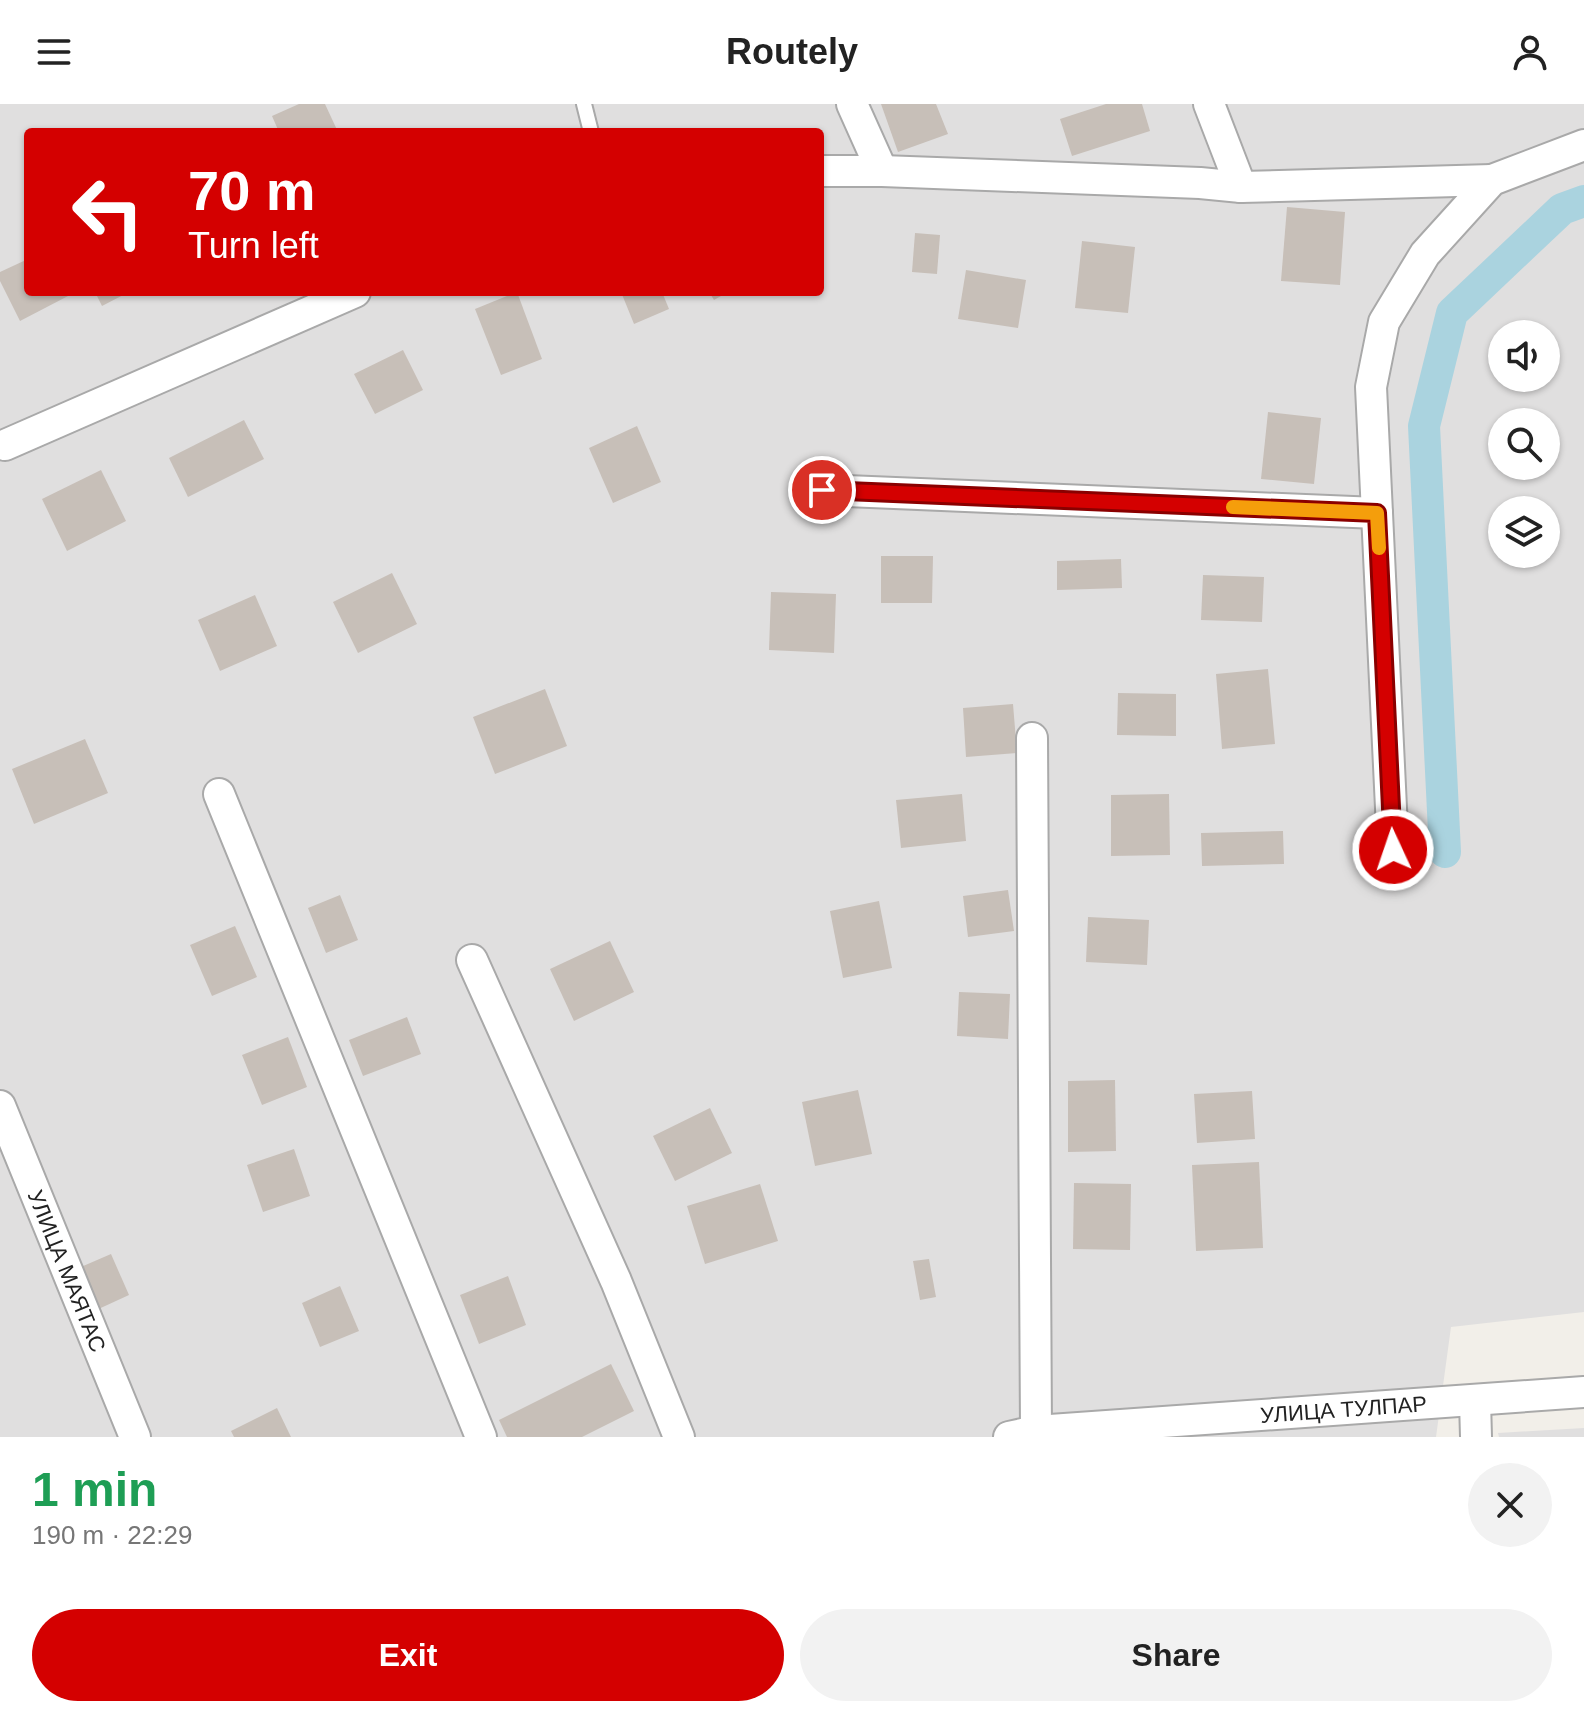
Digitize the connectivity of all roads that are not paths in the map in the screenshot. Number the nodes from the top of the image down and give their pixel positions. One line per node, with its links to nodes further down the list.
1 (584, 104): 4 (lane)
2 (852, 104): 7 (street)
3 (1209, 104): 9 (street)
4 (590, 128)
5 (1584, 145): 8 (street)
6 (824, 171): 7 (street)
7 (882, 171): 9 (street)
8 (1492, 180): 9 (street); 13 (street)
9 (1241, 187)
10 (346, 296): 11 (street)
11 (5, 445)
12 (822, 490): 13 (street)
13 (1377, 513): 16 (street)
14 (1032, 738): 21 (street)
15 (219, 794): 23 (street)
16 (1393, 850)
17 (472, 960): 24 (street)
18 (0, 1106): 22 (street, УЛИЦА МАЯТАС)
19 (1584, 1392): 20 (street, УЛИЦА ТУЛПАР)
20 (1475, 1401): 21 (street, УЛИЦА ТУЛПАР); 25 (street)
21 (1023, 1434)
22 (135, 1437)
23 (481, 1437)
24 (679, 1437)
25 (1476, 1437)

